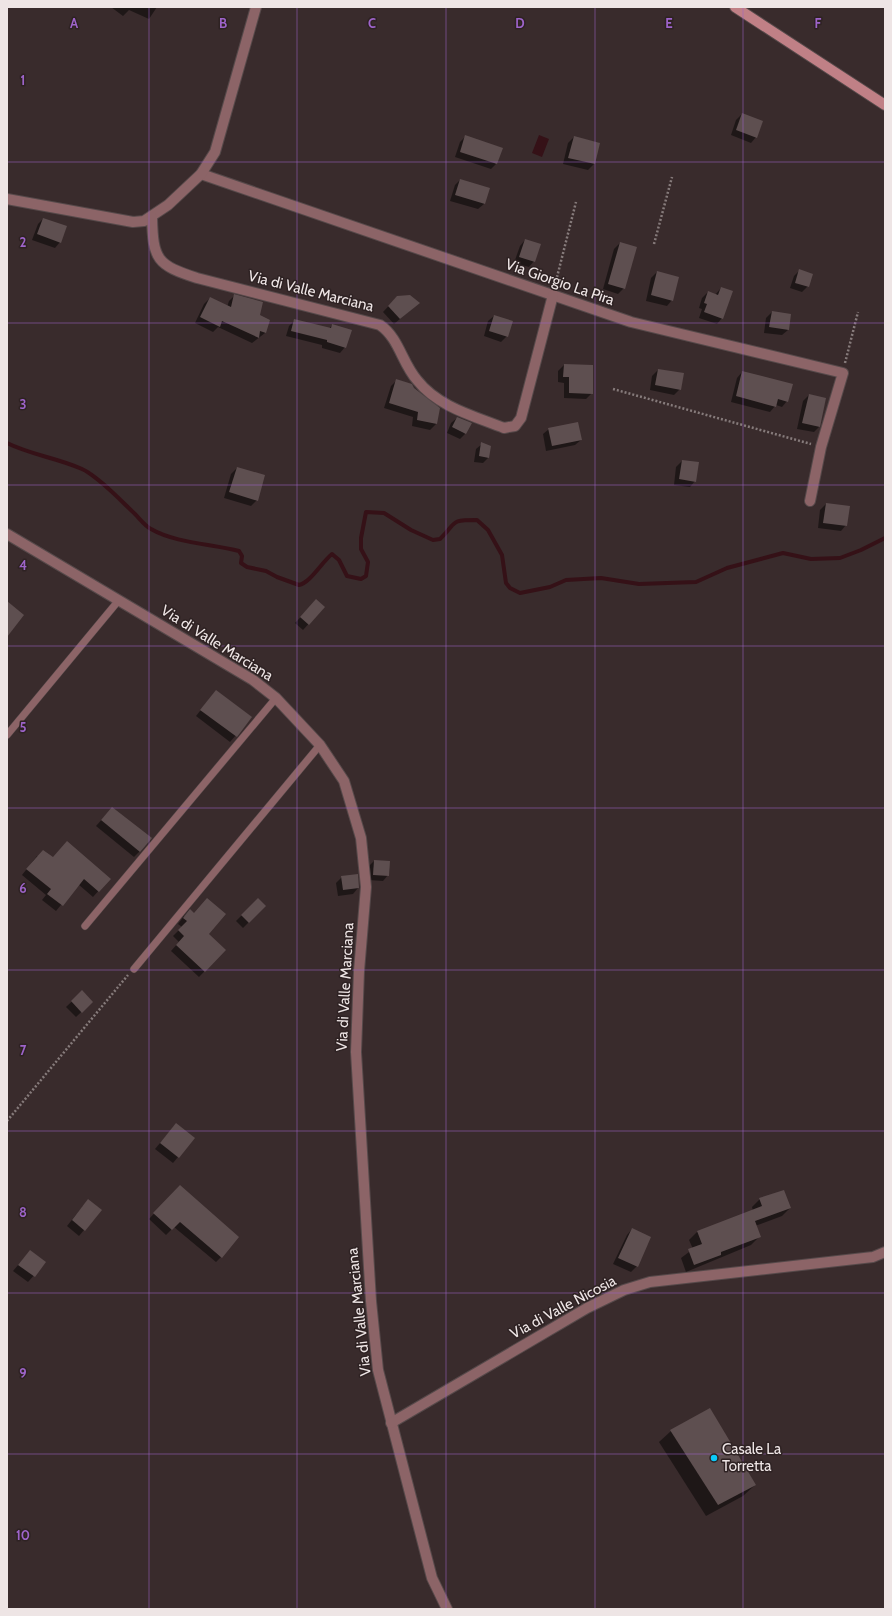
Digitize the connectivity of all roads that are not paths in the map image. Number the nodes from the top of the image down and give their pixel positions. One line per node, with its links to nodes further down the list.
1 (256, 7): 4 (street)
2 (735, 7): 3 (street)
3 (885, 106)
4 (201, 174): 6 (street); 7 (street, Via Giorgio La Pira)
5 (7, 199): 6 (street)
6 (152, 217): 7 (street, Via di Valle Marciana)
7 (553, 295): 8 (street, Via Giorgio La Pira)
8 (810, 501)
9 (7, 534): 10 (street, Via di Valle Marciana)
10 (119, 600): 11 (street, Via di Valle Marciana); 12 (lane)
11 (276, 698): 13 (street, Via di Valle Marciana); 14 (lane)
12 (7, 735)
13 (320, 745): 15 (lane); 17 (street, Via di Valle Marciana)
14 (85, 926)
15 (134, 969)
16 (885, 1252): 17 (street, Via di Valle Nicosia)
17 (391, 1423): 18 (street, Via di Valle Marciana)
18 (447, 1609)

